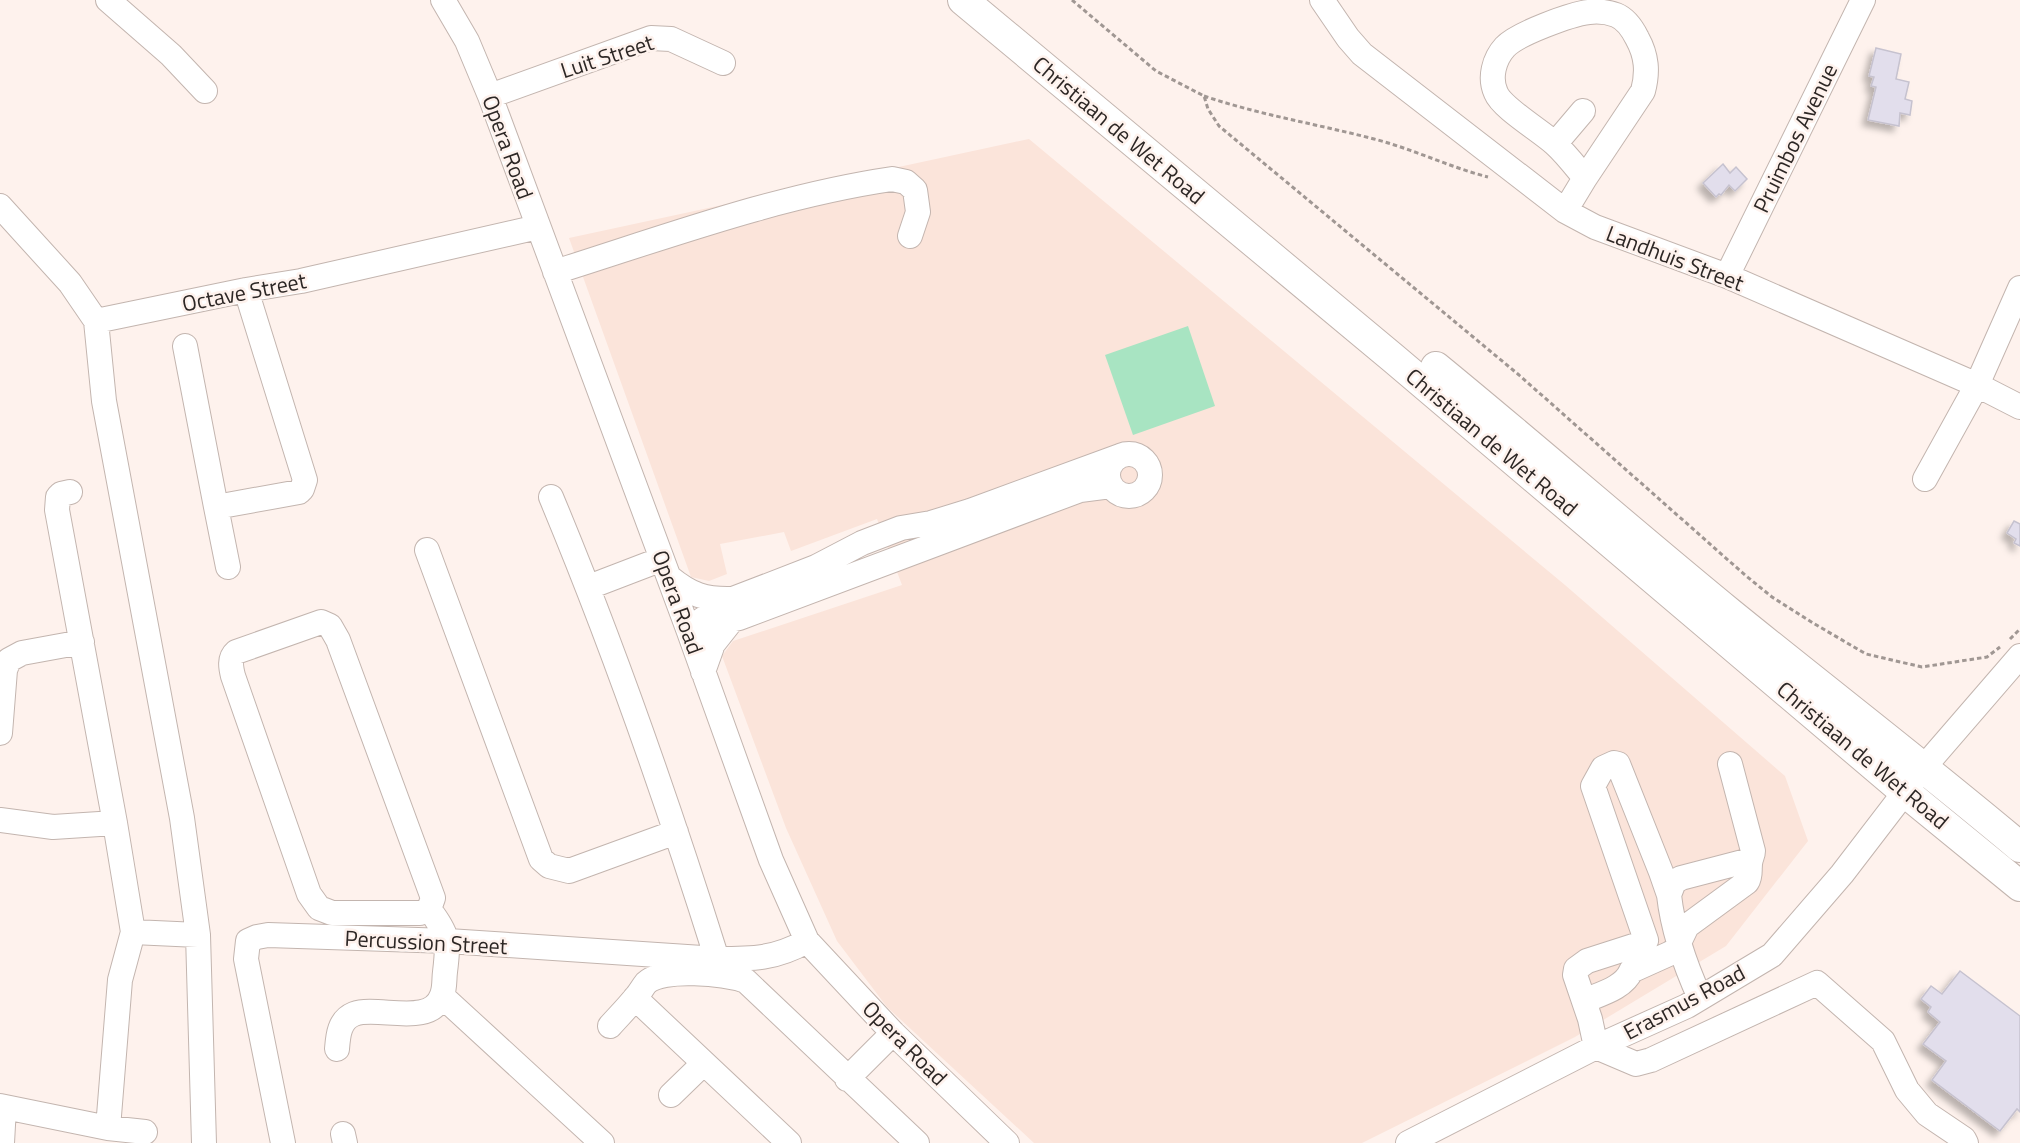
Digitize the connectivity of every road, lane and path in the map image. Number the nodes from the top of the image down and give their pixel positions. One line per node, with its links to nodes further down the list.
1 (108, 0): 9 (street)
2 (443, 0): 10 (street, Opera Road)
3 (963, 0): 47 (main road, Christiaan de Wet Road)
4 (993, 0): 46 (main road, Christiaan de Wet Road)
5 (1072, 0): 11 (path)
6 (1322, 0): 17 (street, Landhuis Street)
7 (1863, 0): 21 (street, Pruimbos Avenue)
8 (723, 63): 10 (street, Luit Street)
9 (205, 91)
10 (490, 96): 18 (street, Opera Road)
11 (1204, 96): 15 (path); 40 (path)
12 (1583, 111): 13 (street)
13 (1555, 144): 14 (street); 14 (street)
14 (1585, 178): 17 (street)
15 (1498, 180)
16 (0, 206): 24 (street)
17 (1565, 212): 21 (street, Landhuis Street)
18 (538, 227): 20 (street, Opera Road); 23 (street, Octave Street)
19 (910, 236): 20 (street)
20 (555, 272): 36 (street, Opera Road)
21 (1727, 276): 26 (street, Landhuis Street)
22 (2020, 288): 26 (street)
23 (246, 290): 24 (street, Octave Street); 33 (street)
24 (96, 321): 57 (street)
25 (185, 346): 33 (street)
26 (1977, 385): 27 (street, Landhuis Street); 29 (street)
27 (2020, 406)
28 (1120, 456): 30 (street); 30 (street); 38 (street)
29 (1925, 479)
30 (1111, 486): 38 (street)
31 (70, 492): 41 (street)
32 (551, 497): 37 (street)
33 (216, 507): 35 (street)
34 (427, 550): 50 (street)
35 (228, 567)
36 (666, 568): 37 (street); 38 (street); 39 (street, Opera Road)
37 (589, 587): 50 (street)
38 (733, 609): 39 (street); 43 (street)
39 (688, 629): 43 (street, Opera Road)
40 (2020, 629)
41 (82, 642): 44 (street); 49 (street)
42 (2020, 656): 46 (street, Erasmus Road)
43 (703, 672): 59 (street, Opera Road)
44 (0, 734)
45 (1730, 764): 52 (street)
46 (1924, 767): 47 (street, Erasmus Road); 51 (main road, Christiaan de Wet Road)
47 (1905, 792): 53 (main road, Christiaan de Wet Road); 65 (street, Erasmus Road)
48 (0, 820): 49 (street)
49 (115, 823): 56 (street)
50 (676, 832): 61 (street)
51 (2020, 847)
52 (1750, 860): 54 (street); 60 (street)
53 (2020, 886)
54 (1669, 895): 58 (street); 58 (street); 60 (street)
55 (439, 924): 55 (street); 61 (street, Percussion Street); 63 (street); 81 (street, Percussion Street)
56 (133, 932): 57 (street); 76 (street)
57 (198, 935): 80 (street)
58 (1645, 936): 60 (street); 62 (street)
59 (807, 940): 61 (street, Percussion Street); 68 (street, Opera Road)
60 (1671, 950): 62 (street); 65 (street)
61 (717, 959)
62 (1627, 960): 66 (street); 66 (street)
63 (442, 996): 70 (street); 78 (street)
64 (635, 998): 67 (street); 71 (street); 72 (street)
65 (1700, 998): 69 (street, Erasmus Road)
66 (1584, 1001): 69 (street)
67 (610, 1026)
68 (893, 1033): 72 (street); 83 (street, Opera Road)
69 (1596, 1047): 84 (street, Erasmus Road); 85 (street)
70 (337, 1049)
71 (704, 1064): 73 (street); 77 (street)
72 (847, 1079): 82 (street)
73 (671, 1095)
74 (2, 1106): 76 (street); 79 (street)
75 (145, 1132): 76 (street)
76 (115, 1134)
77 (772, 1138)
78 (590, 1139)
79 (2, 1143)
80 (204, 1143)
81 (283, 1143)
82 (917, 1143)
83 (1007, 1143)
84 (1408, 1143)
85 (1966, 1143)

